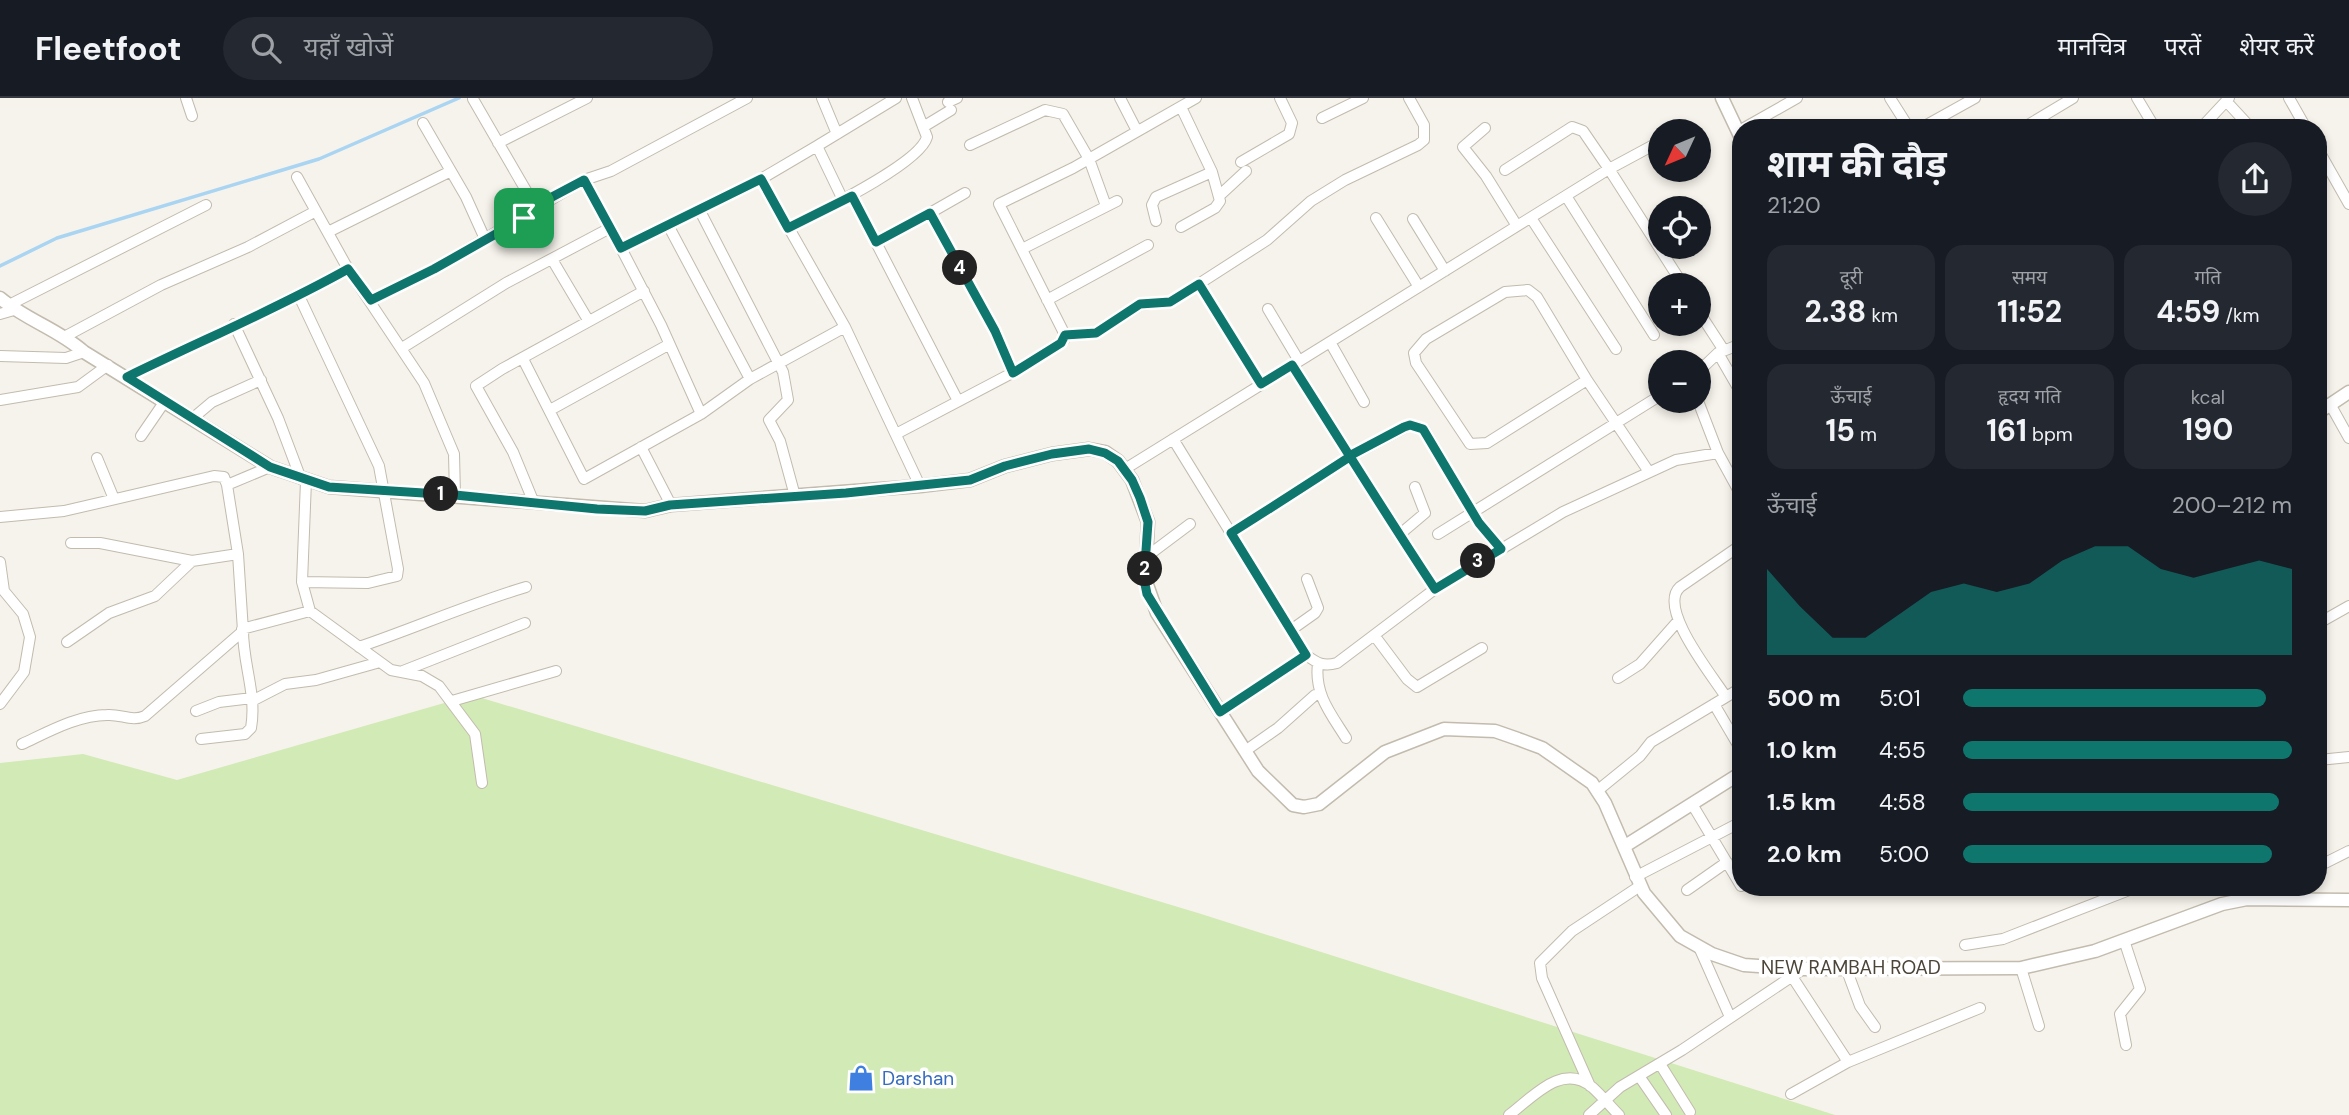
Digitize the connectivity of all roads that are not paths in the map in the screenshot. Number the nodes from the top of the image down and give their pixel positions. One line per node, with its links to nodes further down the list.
1 (186, 98): 24 (street)
2 (587, 98): 40 (street)
3 (747, 98): 52 (street)
4 (822, 98): 39 (street)
5 (896, 98): 39 (street)
6 (912, 98): 36 (street)
7 (1121, 98): 38 (street)
8 (1196, 98): 23 (street)
9 (1280, 98): 54 (street)
10 (1363, 98): 25 (street)
11 (1409, 98): 84 (street)
12 (1722, 98): 26 (street)
13 (1797, 98): 27 (street)
14 (1890, 98): 28 (street)
15 (1975, 98): 29 (street)
16 (2073, 98): 21 (street)
17 (2137, 98): 31 (street)
18 (2288, 98): 34 (street)
19 (473, 99): 40 (street)
20 (2227, 99): 32 (street); 33 (street)
21 (2059, 101): 30 (street)
22 (952, 103): 36 (street)
23 (1181, 107): 38 (street); 49 (street)
24 (192, 116)
25 (1322, 118)
26 (1734, 119)
27 (1762, 119)
28 (1903, 119)
29 (1937, 119)
30 (2036, 119)
31 (2150, 119)
32 (2208, 119)
33 (2244, 119)
34 (2301, 119)
35 (423, 123): 48 (street)
36 (923, 127): 56 (street)
37 (1485, 128): 70 (street)
38 (1137, 131): 44 (street)
39 (837, 134): 42 (street)
40 (498, 143): 60 (street)
41 (970, 145): 44 (street)
42 (817, 146): 51 (street); 56 (street)
43 (1648, 148): 46 (street)
44 (1089, 159): 61 (street); 79 (street)
45 (2327, 165): 58 (street)
46 (1609, 169): 47 (street); 55 (street); 83 (street)
47 (1505, 170)
48 (449, 172): 74 (street); 75 (street)
49 (1212, 172): 54 (street); 68 (street)
50 (297, 177): 63 (street)
51 (761, 179): 62 (street); 73 (street)
52 (584, 180): 60 (street); 72 (street)
53 (965, 193): 64 (street)
54 (1219, 196): 71 (street)
55 (1566, 196): 66 (street); 94 (street)
56 (848, 198): 73 (street); 76 (street)
57 (1116, 201): 61 (street)
58 (2349, 204)
59 (206, 205): 90 (street)
60 (535, 206): 75 (street)
61 (1106, 206): 79 (street)
62 (699, 209): 69 (street); 109 (street)
63 (316, 211): 74 (street); 98 (street)
64 (930, 213): 76 (street); 112 (street)
65 (1376, 218): 85 (street)
66 (1531, 218): 70 (street); 103 (street)
67 (1413, 219): 82 (street)
68 (1156, 221)
69 (668, 225): 78 (street); 115 (street)
70 (1517, 226): 82 (street)
71 (1181, 227)
72 (610, 228): 78 (street); 80 (street)
73 (788, 228): 95 (street)
74 (328, 232): 81 (street)
75 (485, 239): 88 (street)
76 (876, 242): 122 (street)
77 (1148, 245): 89 (street)
78 (621, 248): 86 (street)
79 (1022, 250): 89 (street)
80 (553, 261): 92 (street); 102 (street)
81 (348, 269): 87 (street); 88 (street)
82 (1445, 271): 85 (street)
83 (1675, 273)
84 (1199, 284): 97 (street); 118 (street)
85 (1419, 287): 99 (street)
86 (644, 291): 92 (street); 100 (street)
87 (299, 296): 93 (street); 148 (street)
88 (371, 300): 102 (street)
89 (1047, 300): 97 (street)
90 (6, 307): 98 (street)
91 (1268, 309): 110 (street)
92 (588, 320): 107 (street)
93 (234, 324): 114 (street); 116 (street)
94 (1648, 326)
95 (845, 327): 109 (street); 132 (street)
96 (1711, 333): 104 (street)
97 (1065, 335): 112 (street)
98 (66, 336): 105 (street)
99 (1330, 342): 110 (street); 123 (street)
100 (668, 345): 127 (street); 129 (street)
101 (1732, 347): 104 (street)
102 (402, 348): 149 (street)
103 (1616, 349)
104 (1721, 351): 108 (street); 113 (street)
105 (84, 352): 106 (street); 111 (street)
106 (0, 356)
107 (523, 359): 127 (street); 152 (street)
108 (1711, 360)
109 (778, 363): 115 (street); 150 (street)
110 (1295, 363): 118 (street); 138 (street)
111 (108, 365): 114 (street); 120 (street)
112 (1013, 373): 122 (street)
113 (1732, 374)
114 (127, 377): 121 (street)
115 (750, 379): 129 (street)
116 (261, 380): 130 (street); 144 (street)
117 (1587, 380): 117 (street); 131 (street)
118 (1261, 384): 135 (street)
119 (2349, 392): 125 (street)
120 (0, 400)
121 (165, 401): 130 (street); 133 (street)
122 (958, 401): 132 (street)
123 (1364, 402)
124 (1648, 403): 131 (street)
125 (2330, 404): 126 (street); 134 (street)
126 (2327, 406)
127 (550, 410): 136 (street)
128 (1703, 413): 137 (street)
129 (701, 414): 136 (street)
130 (193, 418): 140 (street)
131 (1616, 421): 142 (street); 154 (street)
132 (896, 434): 146 (street)
133 (141, 436)
134 (2349, 438)
135 (1173, 439): 141 (street); 157 (street)
136 (641, 447): 153 (street)
137 (1718, 453): 142 (street); 143 (street)
138 (1351, 456): 154 (street); 157 (street); 159 (street)
139 (97, 458): 151 (street)
140 (270, 467): 144 (street); 145 (street)
141 (1125, 469): 146 (street); 164 (street, NEW RAMBAH ROAD)
142 (1649, 472): 161 (street)
143 (1732, 479)
144 (303, 480): 148 (street); 168 (street)
145 (227, 485): 151 (street); 163 (street)
146 (920, 486): 150 (street)
147 (1415, 487): 159 (street)
148 (385, 491): 149 (street); 168 (street)
149 (455, 495): 152 (street)
150 (795, 496): 153 (street)
151 (114, 499): 155 (street)
152 (534, 503): 153 (street)
153 (670, 505)
154 (1473, 511): 158 (street); 161 (street)
155 (1, 514)
156 (1190, 524): 164 (street)
157 (1231, 533): 177 (street)
158 (1438, 534)
159 (1399, 535): 170 (street)
160 (71, 543): 165 (street)
161 (1501, 549): 170 (street)
162 (1732, 551): 174 (street)
163 (238, 554): 165 (street); 176 (street)
164 (1146, 557): 196 (street, NEW RAMBAH ROAD)
165 (192, 561): 179 (street)
166 (0, 562): 193 (street)
167 (1307, 579): 177 (street)
168 (302, 582): 172 (street)
169 (526, 587): 180 (street)
170 (1435, 589): 178 (street)
171 (2349, 606): 173 (street)
172 (310, 611): 176 (street); 180 (street)
173 (2327, 618)
174 (1678, 621): 187 (street); 190 (street)
175 (524, 623): 185 (street)
176 (242, 630): 191 (street); 200 (street)
177 (1291, 630): 182 (street)
178 (1374, 635): 181 (street); 184 (street)
179 (67, 642)
180 (359, 647): 183 (street)
181 (1482, 648)
182 (1306, 655): 184 (street); 196 (street)
183 (380, 662): 185 (street); 191 (street)
184 (1318, 664): 198 (street)
185 (403, 671): 192 (street)
186 (556, 671): 192 (street)
187 (1618, 678)
188 (1732, 694): 190 (street)
189 (1315, 695): 201 (street)
190 (1727, 697): 194 (street)
191 (252, 700): 195 (street); 199 (street)
192 (452, 701): 205 (street)
193 (0, 704)
194 (1714, 704): 197 (street); 206 (street)
195 (196, 711)
196 (1220, 712): 201 (street, NEW RAMBAH ROAD)
197 (1732, 735)
198 (1346, 738)
199 (201, 739)
200 (22, 744)
201 (1245, 751): 206 (street, NEW RAMBAH ROAD)
202 (2349, 757): 203 (street)
203 (2327, 759)
204 (1732, 779): 207 (street)
205 (482, 783)
206 (1597, 791): 210 (street, NEW RAMBAH ROAD)
207 (1692, 804): 209 (street); 210 (street)
208 (1732, 827): 209 (street)
209 (1713, 839): 212 (street); 215 (street)
210 (1625, 846): 215 (street, NEW RAMBAH ROAD)
211 (2349, 850): 213 (street)
212 (1727, 862): 214 (street); 216 (street)
213 (2327, 862)
214 (1732, 870)
215 (1638, 882): 223 (street, NEW RAMBAH ROAD); 235 (street)
216 (1687, 890)
217 (2114, 896): 222 (street)
218 (2240, 896): 221 (street, NEW RAMBAH ROAD)
219 (2291, 896): 220 (street, NEW RAMBAH ROAD)
220 (2349, 900)
221 (2124, 940): 225 (street, NEW RAMBAH ROAD); 231 (street)
222 (1965, 945)
223 (1699, 947): 226 (street, NEW RAMBAH ROAD); 228 (street)
224 (1846, 968): 225 (street, NEW RAMBAH ROAD); 226 (street, NEW RAMBAH ROAD); 230 (street)
225 (2021, 968): 229 (street)
226 (1798, 974): 228 (street); 232 (street)
227 (1980, 1008): 232 (street)
228 (1730, 1017): 233 (street)
229 (2039, 1026)
230 (1875, 1027)
231 (2126, 1045)
232 (1848, 1062): 236 (street)
233 (1660, 1064): 234 (street); 238 (street)
234 (1639, 1076): 237 (street); 242 (street)
235 (1590, 1086): 237 (street); 239 (street)
236 (1791, 1094)
237 (1604, 1100): 240 (street); 241 (street)
238 (1690, 1112)
239 (1508, 1115)
240 (1589, 1115)
241 (1619, 1115)
242 (1666, 1115)

